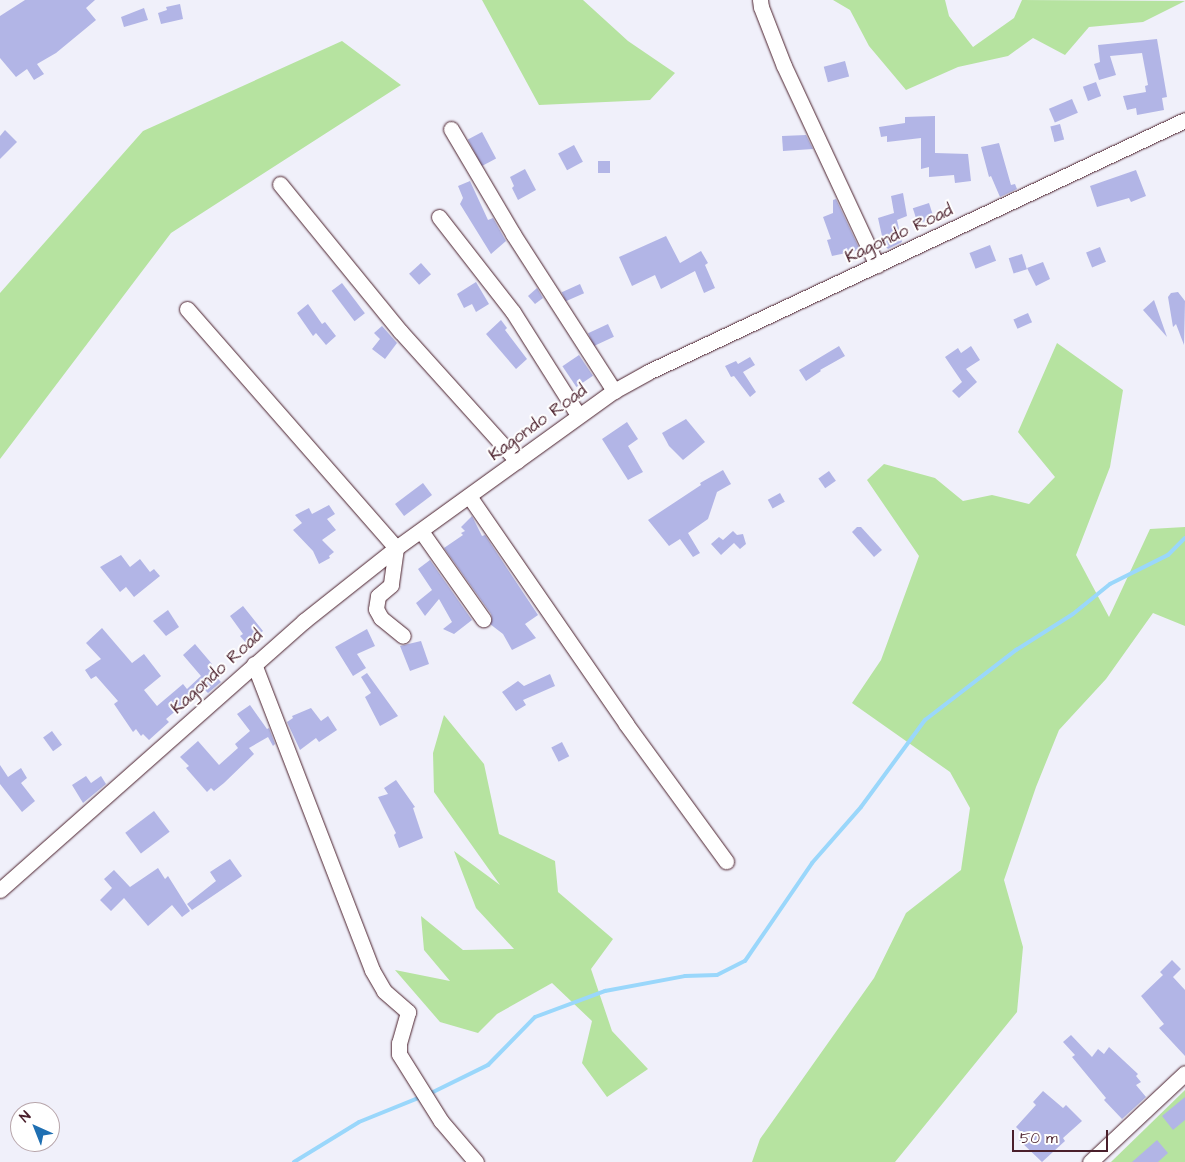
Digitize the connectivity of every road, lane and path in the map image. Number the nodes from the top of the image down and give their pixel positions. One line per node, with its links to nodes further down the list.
1 (760, 0): 6 (street)
2 (1185, 120): 6 (street, Kagondo Road)
3 (451, 129): 8 (street)
4 (280, 184): 10 (street)
5 (439, 218): 9 (street)
6 (876, 265): 8 (street, Kagondo Road)
7 (187, 309): 13 (street)
8 (614, 392): 9 (street, Kagondo Road)
9 (578, 415): 10 (street, Kagondo Road)
10 (517, 461): 11 (street, Kagondo Road)
11 (469, 496): 12 (street, Kagondo Road); 17 (street)
12 (421, 531): 13 (street, Kagondo Road); 14 (street)
13 (396, 548): 15 (street); 16 (street, Kagondo Road)
14 (483, 619)
15 (403, 636)
16 (254, 664): 18 (street, Kagondo Road); 20 (street)
17 (726, 861)
18 (0, 890)
19 (1185, 1073): 21 (street)
20 (476, 1162)
21 (1090, 1162)

